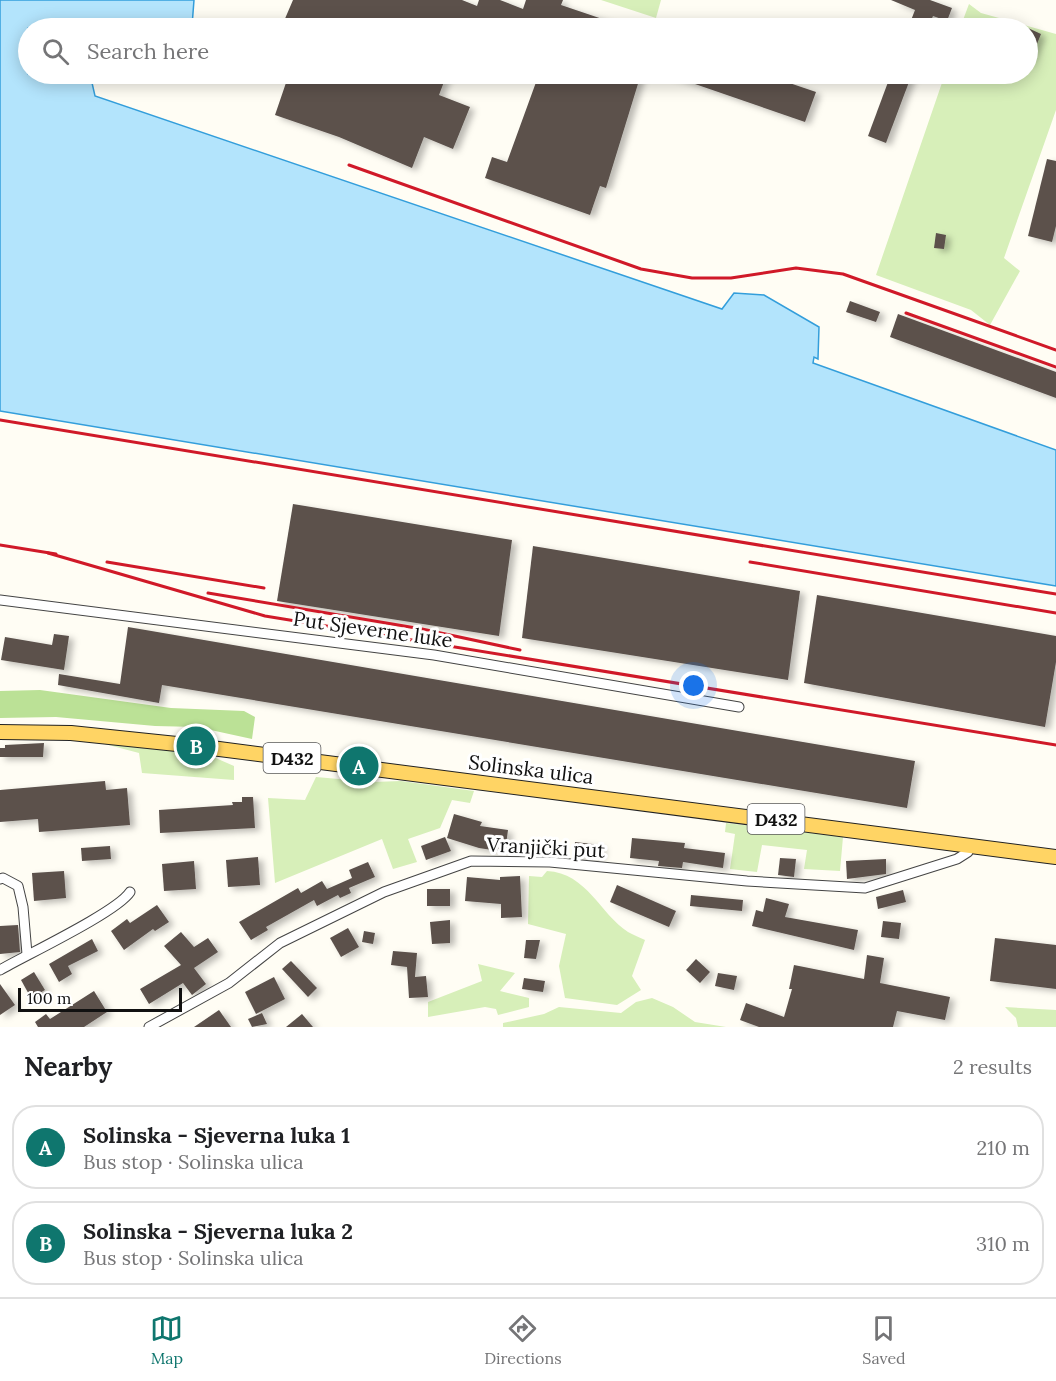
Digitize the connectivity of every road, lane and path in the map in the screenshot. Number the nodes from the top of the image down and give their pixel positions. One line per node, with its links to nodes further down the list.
1 (0, 600): 2 (street, Put Sjeverne luke)
2 (739, 707)
3 (0, 732): 4 (main road, Solinska ulica / D432)
4 (970, 844): 5 (main road, Solinska ulica / D432); 10 (street, Vranjički put)
5 (1056, 857)
6 (0, 879): 8 (street)
7 (130, 892): 8 (street)
8 (27, 954): 9 (street)
9 (0, 970)
10 (149, 1027)

